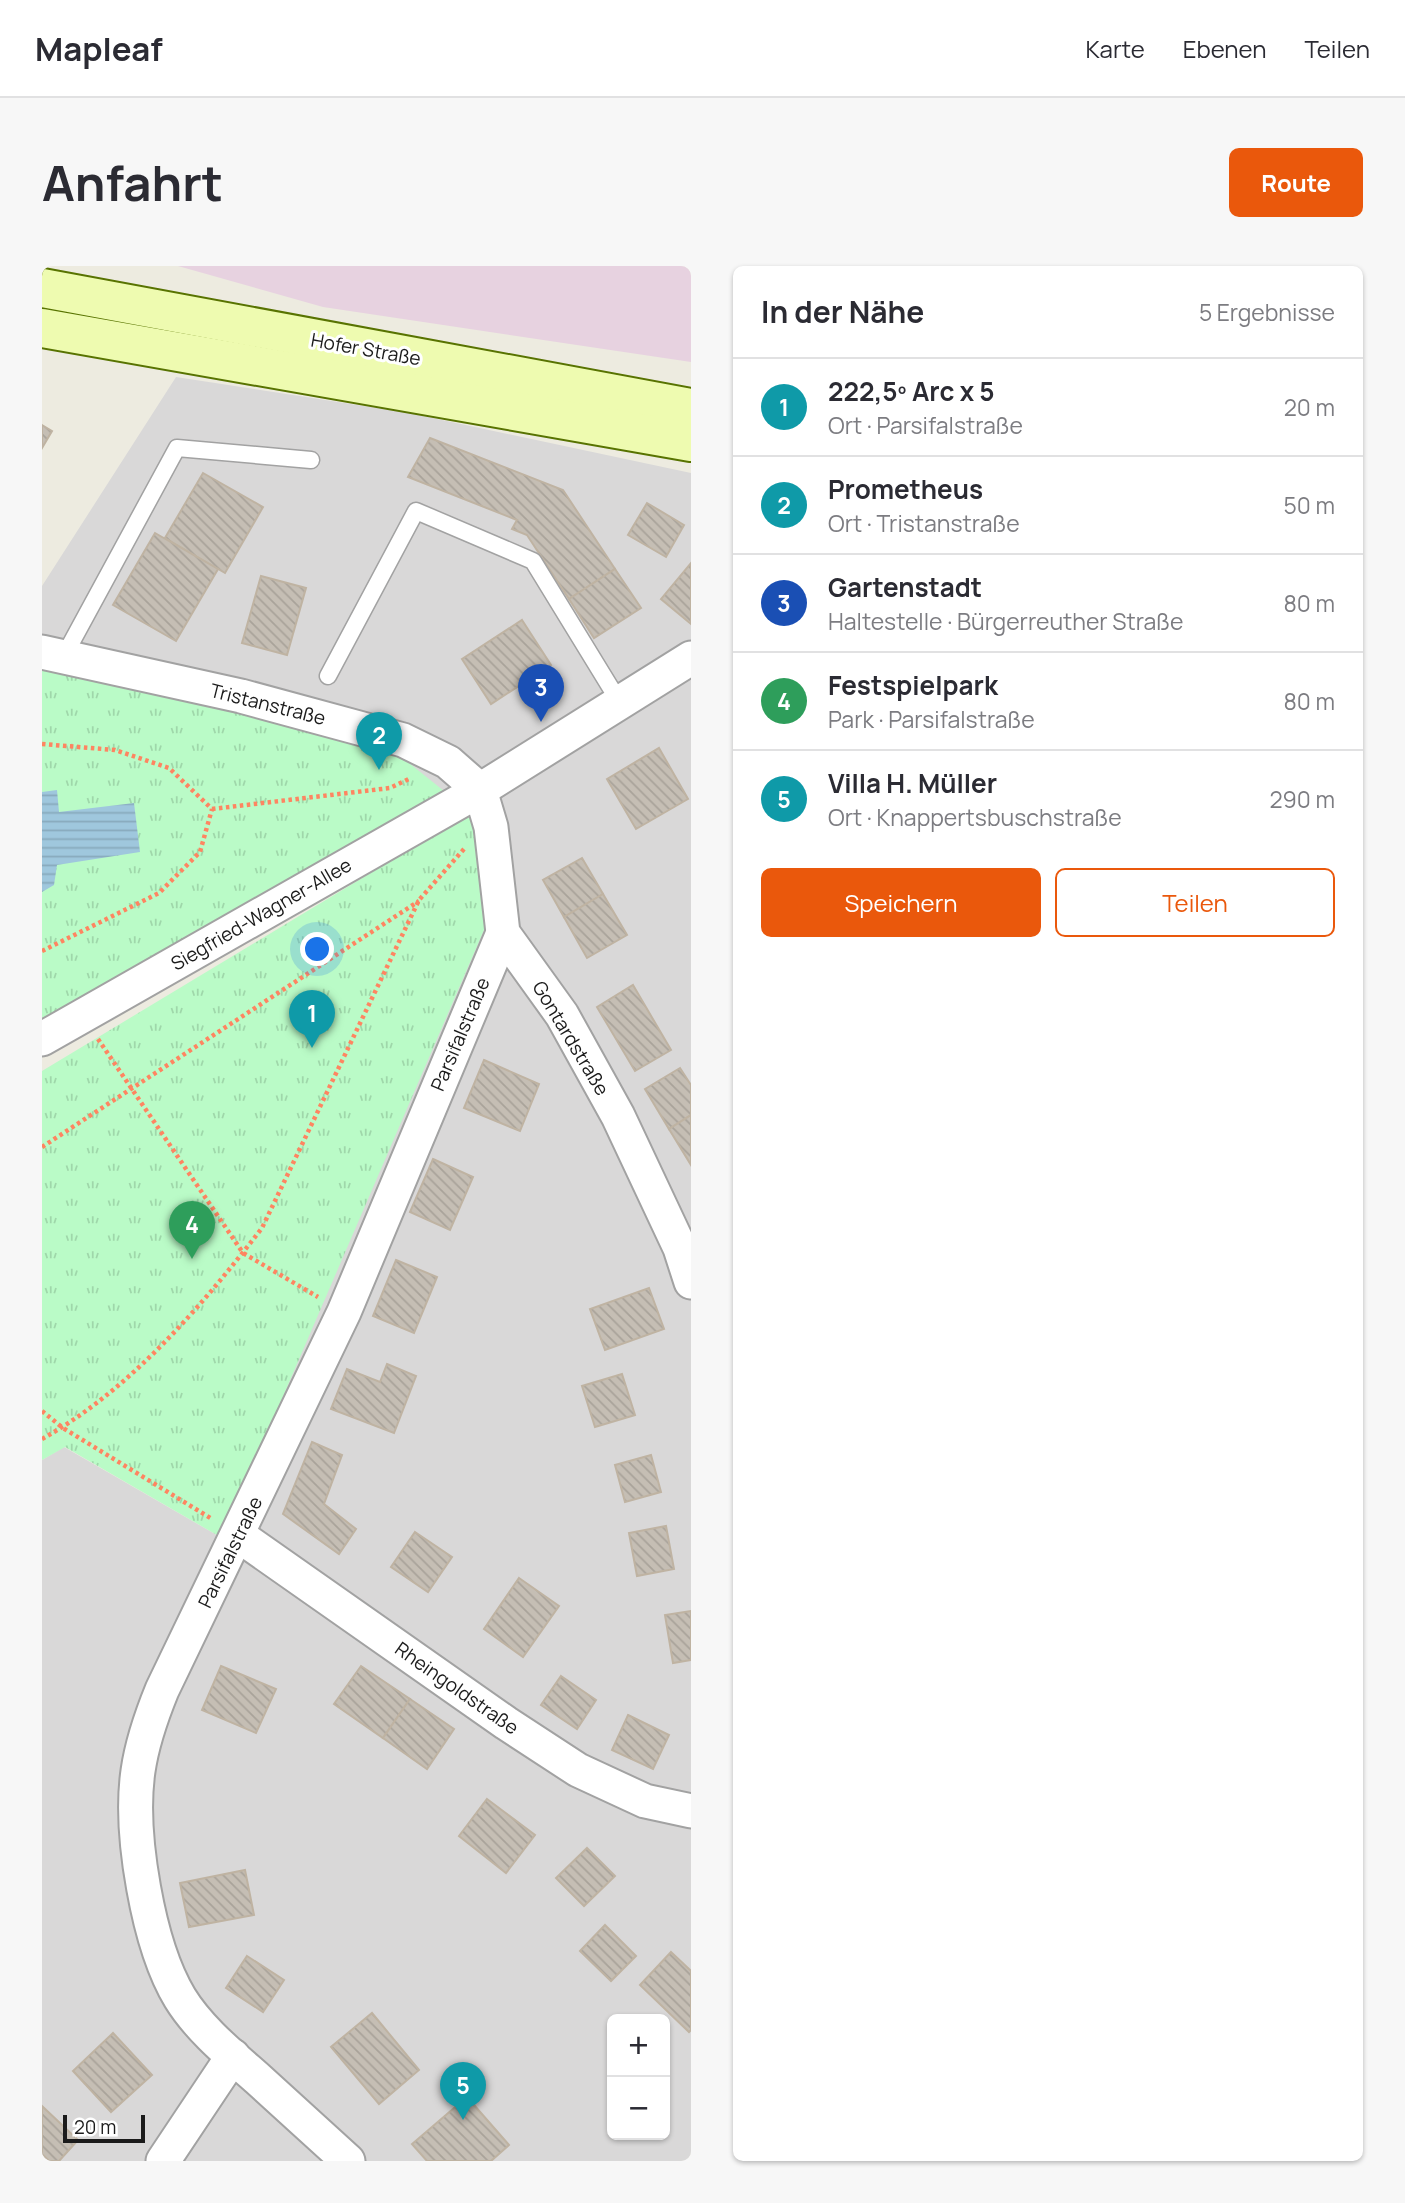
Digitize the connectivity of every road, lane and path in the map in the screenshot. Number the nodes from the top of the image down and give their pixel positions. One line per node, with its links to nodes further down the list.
1 (42, 288): 3 (main road, Hofer Straße)
2 (42, 328): 4 (main road, Hofer Straße)
3 (691, 408)
4 (691, 442)
5 (311, 460): 6 (lane)
6 (52, 655): 11 (street, Tristanstraße)
7 (691, 657): 9 (street, Siegfried-Wagner-Allee)
8 (328, 676): 9 (lane)
9 (620, 703): 12 (street, Siegfried-Wagner-Allee)
10 (42, 744): 13 (path)
11 (448, 762): 12 (street, Tristanstraße); 13 (path)
12 (480, 790): 14 (street, Gontardstraße); 18 (street, Siegfried-Wagner-Allee)
13 (212, 809): 17 (path)
14 (491, 827): 15 (path); 16 (street, Gontardstraße)
15 (419, 900): 20 (path); 22 (path)
16 (503, 933): 23 (street, Gontardstraße); 24 (street, Parsifalstraße)
17 (42, 951)
18 (82, 1016): 19 (street, Siegfried-Wagner-Allee); 20 (path)
19 (42, 1039)
20 (130, 1088): 21 (path); 22 (path)
21 (42, 1147)
22 (243, 1253): 24 (path); 26 (path)
23 (691, 1282)
24 (344, 1312): 28 (street, Parsifalstraße)
25 (42, 1411): 26 (path)
26 (63, 1428): 27 (path); 28 (path)
27 (42, 1439)
28 (238, 1535): 29 (street, Rheingoldstraße); 30 (street, Parsifalstraße)
29 (691, 1811)
30 (233, 2056): 31 (street); 32 (street, Parsifalstraße)
31 (163, 2161)
32 (348, 2161)

